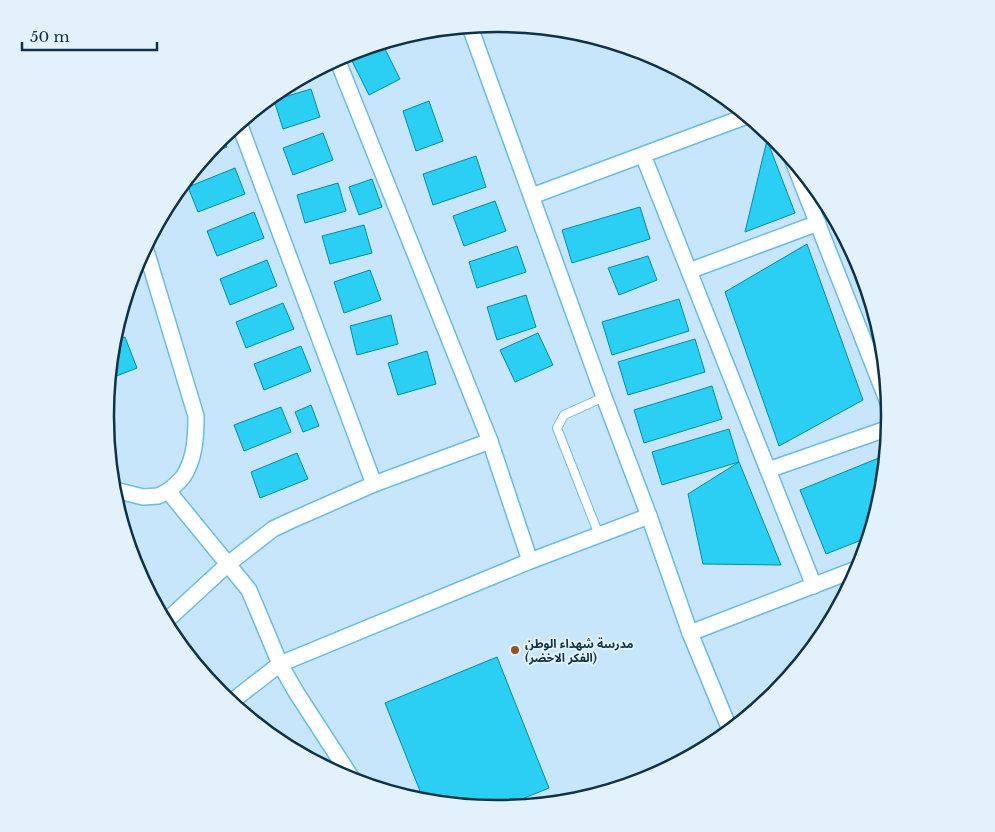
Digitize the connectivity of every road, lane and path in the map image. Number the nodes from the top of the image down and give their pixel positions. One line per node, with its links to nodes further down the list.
1 (473, 33): 7 (street)
2 (340, 67): 14 (street)
3 (739, 119): 5 (street)
4 (242, 131): 16 (street)
5 (644, 155): 7 (street); 10 (street)
6 (801, 182): 8 (street)
7 (532, 196): 12 (street)
8 (818, 224): 10 (street); 11 (street)
9 (148, 258): 18 (street)
10 (689, 270): 15 (street)
11 (879, 380)
12 (604, 397): 19 (street); 20 (lane)
13 (880, 431): 15 (street)
14 (490, 441): 16 (street); 21 (street)
15 (768, 470): 24 (street)
16 (374, 484): 22 (street)
17 (121, 491): 18 (street)
18 (168, 491): 22 (street)
19 (649, 516): 20 (street); 26 (street)
20 (599, 535): 21 (street)
21 (530, 561): 27 (street)
22 (228, 564): 25 (street); 27 (street)
23 (847, 573): 24 (street)
24 (814, 586): 26 (street)
25 (171, 617)
26 (690, 634): 29 (street)
27 (280, 664): 28 (street); 30 (street)
28 (237, 697)
29 (727, 723)
30 (345, 767)

